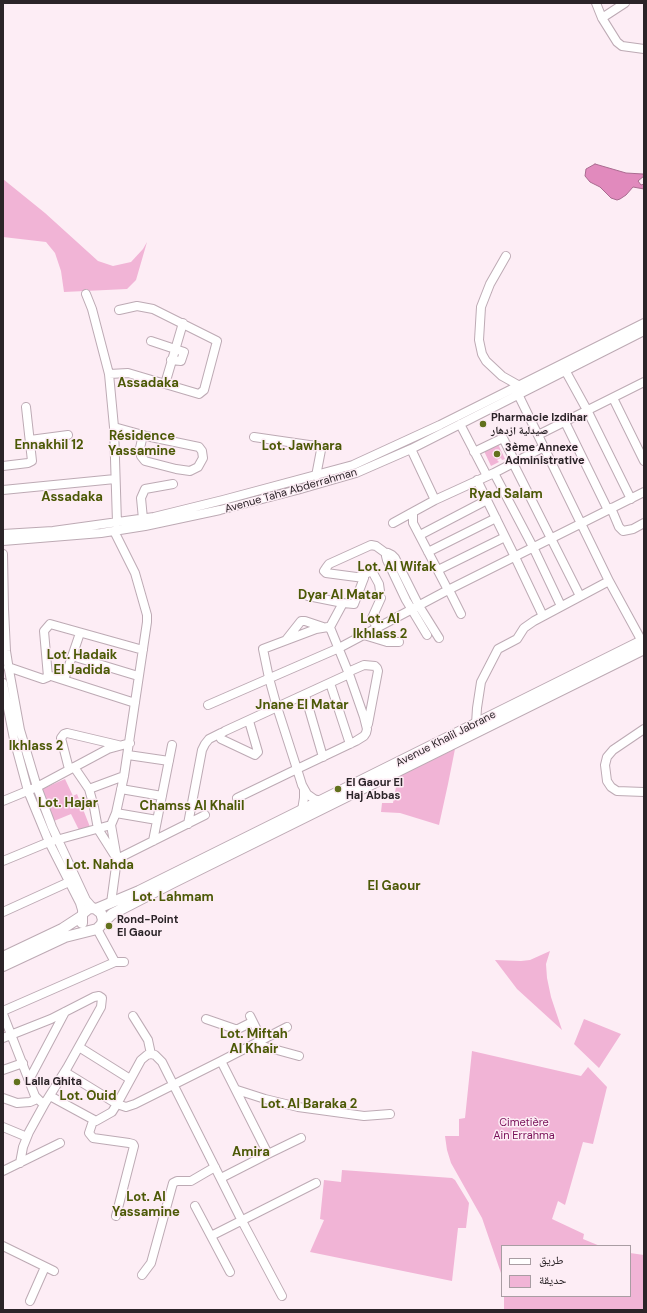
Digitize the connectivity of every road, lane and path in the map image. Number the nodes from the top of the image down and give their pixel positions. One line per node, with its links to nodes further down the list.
1 (596, 3): 3 (street)
2 (625, 3): 3 (street)
3 (602, 18): 4 (street)
4 (644, 49)
5 (506, 256): 17 (street)
6 (86, 294): 14 (street)
7 (119, 310): 8 (street)
8 (183, 323): 12 (street); 15 (street)
9 (644, 323): 17 (street, Avenue Taha Abderrahman)
10 (644, 330): 13 (street, Avenue Taha Abderrahman)
11 (151, 341): 12 (street)
12 (174, 349): 15 (street)
13 (565, 370): 17 (street, Avenue Taha Abderrahman); 20 (street)
14 (109, 374): 15 (street); 23 (street)
15 (165, 384)
16 (643, 386): 18 (street)
17 (517, 389): 22 (street, Avenue Taha Abderrahman); 26 (street); 36 (street, Avenue Taha Abderrahman)
18 (613, 398): 20 (street); 33 (street)
19 (26, 407): 28 (street)
20 (587, 410): 21 (street); 42 (street)
21 (565, 422): 26 (street); 45 (street)
22 (460, 424): 30 (street, Avenue Taha Abderrahman); 31 (street)
23 (114, 427): 25 (street); 37 (street)
24 (68, 435): 28 (street)
25 (142, 435): 25 (street)
26 (538, 435): 29 (street)
27 (254, 437): 36 (street)
28 (30, 440): 34 (street)
29 (544, 447): 32 (street); 51 (street)
30 (411, 449): 43 (street); 54 (street, Avenue Taha Abderrahman)
31 (474, 452): 32 (street); 35 (street)
32 (514, 462): 35 (street); 58 (street)
33 (644, 462)
34 (3, 466)
35 (490, 474): 38 (street); 60 (street)
36 (316, 476): 48 (street, Avenue Taha Abderrahman)
37 (115, 479): 40 (street); 49 (street)
38 (477, 480): 43 (street); 44 (street)
39 (173, 484): 48 (street)
40 (3, 490)
41 (644, 492): 42 (street)
42 (631, 499): 45 (street)
43 (435, 500): 46 (street)
44 (487, 500): 47 (street); 56 (street)
45 (609, 509): 51 (street); 52 (street)
46 (413, 512): 50 (street); 56 (street)
47 (496, 518): 57 (street); 61 (street)
48 (143, 519): 49 (street, Avenue Taha Abderrahman)
49 (117, 523): 53 (street, Avenue Taha Abderrahman)
50 (393, 523)
51 (582, 523): 58 (street); 66 (street)
52 (644, 523)
53 (100, 529): 54 (street, Avenue Taha Abderrahman); 55 (street, Avenue Taha Abderrahman); 59 (street, Avenue Taha Abderrahman)
54 (114, 531): 85 (street)
55 (3, 534)
56 (420, 535): 61 (street)
57 (505, 536): 63 (street); 64 (street)
58 (551, 538): 60 (street); 69 (street)
59 (3, 541)
60 (533, 548): 63 (street); 71 (street)
61 (428, 552): 64 (street)
62 (3, 554): 87 (street)
63 (515, 556): 67 (street); 74 (street)
64 (438, 570): 67 (street)
65 (357, 577): 70 (street); 72 (street); 76 (street)
66 (609, 581): 69 (street); 83 (street)
67 (448, 590): 72 (street); 73 (street)
68 (308, 596): 70 (street)
69 (580, 596): 71 (street)
70 (343, 603): 75 (street)
71 (561, 606): 74 (street)
72 (416, 608): 76 (street); 79 (street); 80 (street)
73 (461, 614)
74 (542, 616): 102 (street)
75 (326, 627): 81 (street); 81 (street); 84 (street)
76 (377, 628): 78 (street)
77 (80, 633): 85 (street); 86 (street); 89 (street)
78 (364, 635): 82 (street); 84 (street)
79 (427, 635)
80 (439, 638)
81 (286, 640): 91 (street)
82 (399, 642)
83 (643, 644): 102 (main road, Avenue Khalil Jabrane)
84 (339, 648): 88 (street); 91 (street)
85 (143, 650): 90 (street)
86 (72, 656): 90 (street); 92 (street)
87 (8, 667): 89 (street); 105 (street)
88 (349, 673): 94 (street); 103 (street); 103 (street)
89 (48, 676): 92 (street); 95 (street)
90 (138, 676): 97 (street)
91 (268, 678): 98 (street); 99 (street)
92 (64, 680): 97 (street)
93 (3, 683): 105 (street)
94 (330, 683): 96 (street); 108 (street)
95 (48, 687)
96 (305, 695): 99 (street); 112 (street)
97 (135, 703): 107 (street)
98 (208, 705)
99 (277, 708): 100 (street); 115 (street)
100 (249, 721): 106 (street); 106 (street)
101 (3, 728): 105 (street)
102 (472, 728): 126 (main road, Avenue Khalil Jabrane); 144 (main road, Avenue Khalil Jabrane)
103 (367, 729): 108 (street)
104 (644, 729): 122 (street)
105 (16, 730): 117 (street); 121 (street)
106 (222, 733): 132 (street)
107 (130, 743): 109 (street); 111 (street)
108 (350, 744): 112 (street)
109 (118, 745): 114 (street); 114 (street)
110 (172, 745): 113 (street)
111 (128, 755): 113 (street); 116 (street)
112 (323, 757): 115 (street)
113 (169, 761): 123 (street)
114 (72, 768): 117 (street); 118 (street)
115 (297, 769): 120 (street); 124 (street)
116 (124, 776): 118 (street); 119 (street)
117 (36, 787): 121 (street); 134 (street)
118 (89, 789): 133 (street)
119 (121, 789): 123 (street); 128 (street)
120 (304, 789): 126 (street); 127 (street)
121 (28, 791): 125 (street); 136 (street)
122 (644, 792)
123 (162, 796): 130 (street)
124 (237, 798)
125 (3, 801)
126 (320, 801): 127 (main road, Avenue Khalil Jabrane)
127 (302, 810): 140 (main road, Avenue Khalil Jabrane)
128 (116, 813): 130 (street); 131 (street)
129 (206, 815): 132 (street)
130 (157, 820): 135 (street)
131 (111, 824): 133 (street); 137 (street)
132 (188, 824): 135 (street)
133 (98, 829): 134 (street); 137 (street)
134 (58, 840): 136 (street); 141 (street)
135 (153, 841): 137 (street)
136 (48, 842): 138 (street); 139 (street)
137 (117, 859): 140 (street)
138 (3, 861)
139 (69, 882): 142 (street); 143 (street)
140 (111, 903): 141 (main road, Avenue Khalil Jabrane)
141 (94, 908): 143 (main road); 144 (main road)
142 (3, 912)
143 (82, 915): 144 (main road); 145 (main road)
144 (96, 927): 146 (main road, Avenue Khalil Jabrane); 147 (street)
145 (3, 957)
146 (3, 966)
147 (3, 1010)
148 (65, 1012): 153 (street); 156 (street); 164 (street)
149 (3, 1014): 153 (street)
150 (133, 1016): 157 (street)
151 (206, 1019): 155 (street)
152 (287, 1027): 155 (street)
153 (12, 1034): 154 (street); 160 (street)
154 (3, 1038)
155 (258, 1042): 158 (street); 159 (street)
156 (79, 1046): 162 (street); 163 (street)
157 (151, 1054): 163 (street); 165 (street)
158 (299, 1056)
159 (221, 1061): 165 (street); 166 (street)
160 (23, 1063): 161 (street); 164 (street)
161 (3, 1070)
162 (65, 1072): 167 (street); 170 (street)
163 (130, 1079): 170 (street)
164 (29, 1080): 169 (street)
165 (173, 1084): 170 (street); 179 (street)
166 (237, 1090): 171 (street); 177 (street)
167 (50, 1096): 169 (street); 172 (street)
168 (3, 1098): 169 (street)
169 (41, 1101): 174 (street)
170 (117, 1104): 172 (street)
171 (390, 1114)
172 (93, 1121): 184 (street)
173 (3, 1127): 174 (street)
174 (27, 1137): 178 (street)
175 (301, 1138): 177 (street)
176 (60, 1143): 178 (street)
177 (268, 1154): 181 (street)
178 (20, 1163): 180 (street)
179 (215, 1167): 181 (street); 191 (street)
180 (3, 1171)
181 (221, 1178): 185 (street)
182 (316, 1184): 185 (street)
183 (195, 1206): 186 (street)
184 (116, 1216)
185 (242, 1221): 186 (street); 192 (street)
186 (211, 1236): 190 (street)
187 (3, 1246): 188 (street)
188 (45, 1267): 189 (street); 193 (street)
189 (54, 1271)
190 (230, 1272)
191 (142, 1275)
192 (282, 1296)
193 (30, 1301)

